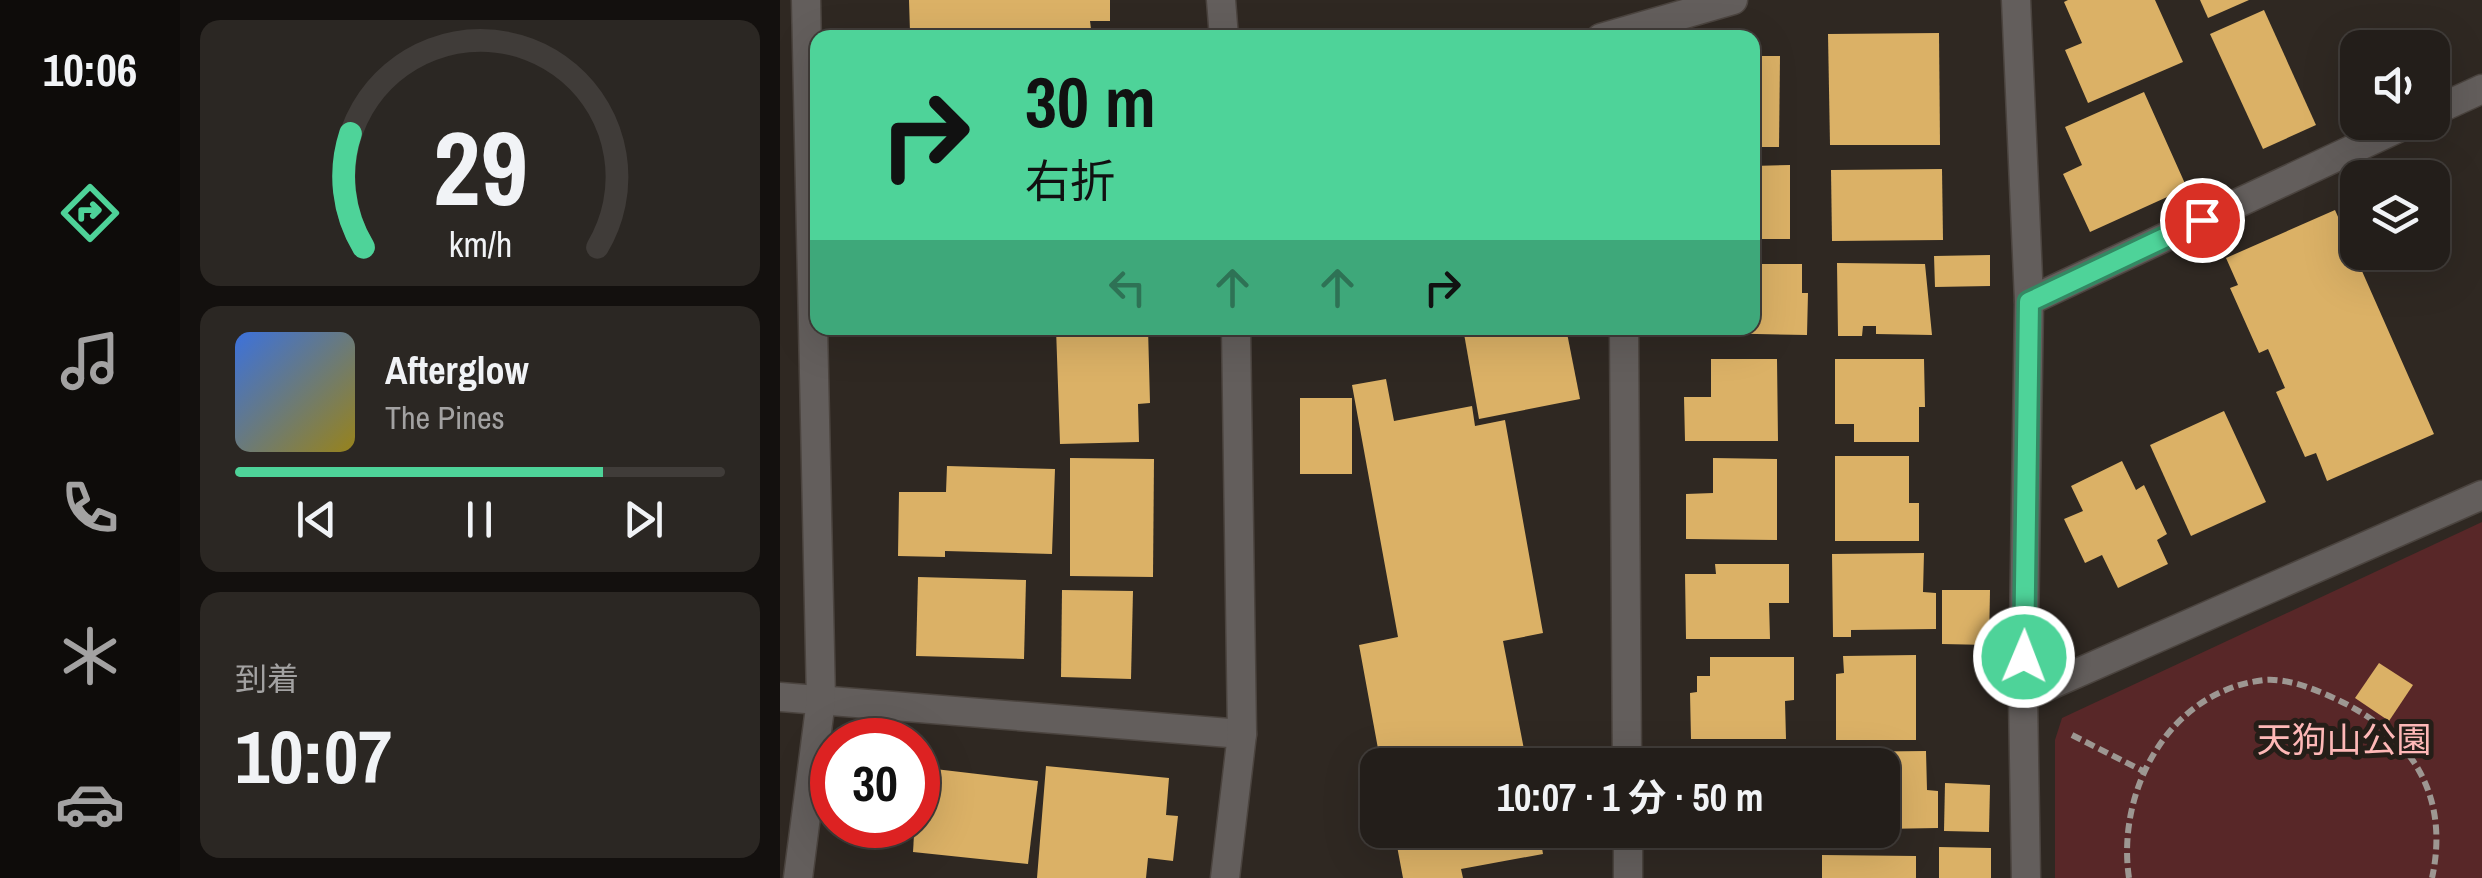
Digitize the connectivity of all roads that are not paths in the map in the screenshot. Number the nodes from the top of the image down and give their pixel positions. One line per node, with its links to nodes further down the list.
1 (806, 0): 10 (street)
2 (1220, 0): 5 (street)
3 (1733, 0): 6 (street)
4 (2016, 0): 11 (street)
5 (1223, 30)
6 (1635, 30)
7 (2482, 89): 8 (street)
8 (2450, 104)
9 (2373, 140): 11 (street)
10 (810, 200)
11 (2029, 302): 17 (street)
12 (813, 335): 18 (street)
13 (1236, 335): 19 (street)
14 (1624, 335): 20 (street)
15 (2482, 495): 17 (street)
16 (780, 697): 18 (street)
17 (2023, 697): 25 (street)
18 (820, 700): 19 (street); 22 (street)
19 (1242, 734): 23 (street)
20 (1628, 748)
21 (1628, 848): 24 (street)
22 (798, 878)
23 (1224, 878)
24 (1628, 878)
25 (2026, 878)

